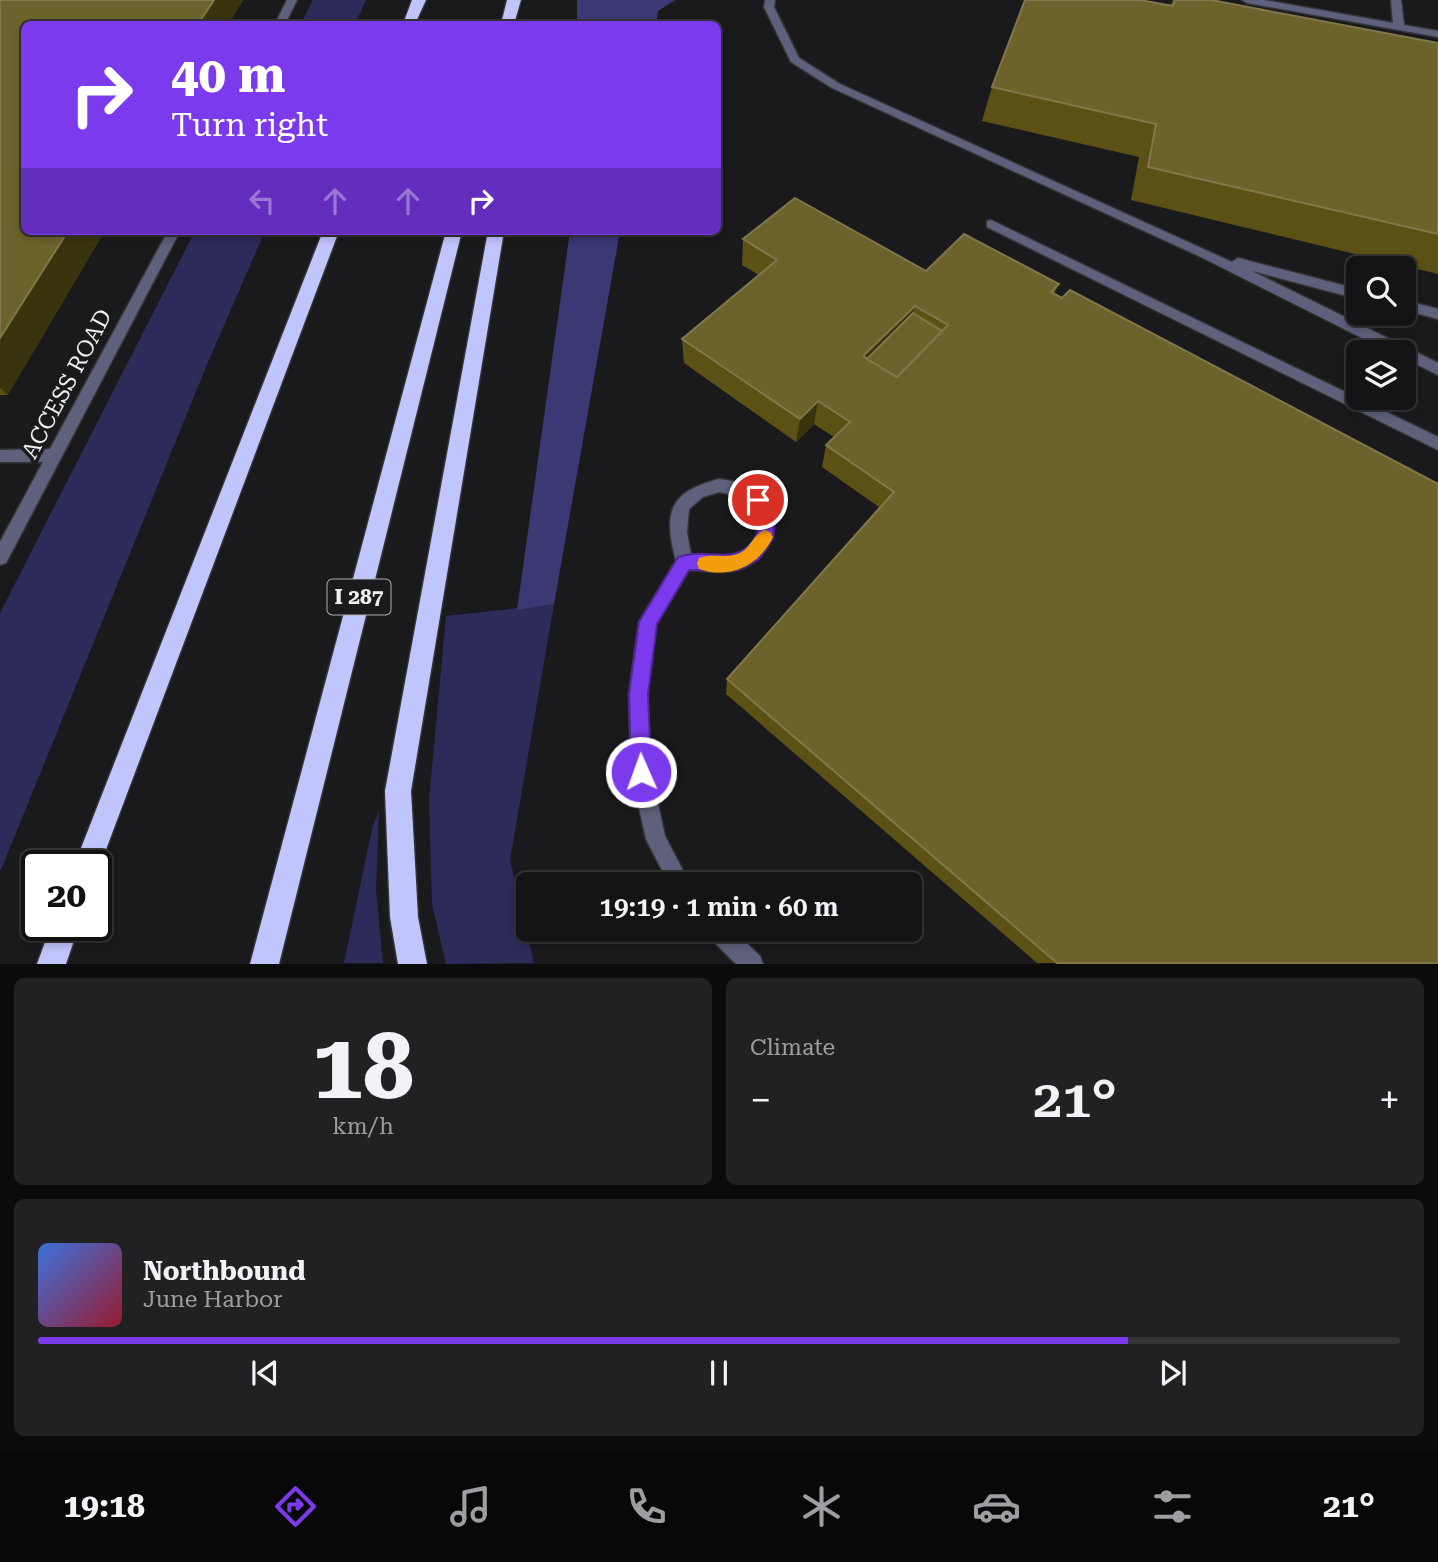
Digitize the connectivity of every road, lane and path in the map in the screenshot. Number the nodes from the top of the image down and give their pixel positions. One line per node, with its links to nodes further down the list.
1 (292, 0): 7 (lane)
2 (419, 0): 8 (highway)
3 (514, 0): 9 (highway)
4 (770, 0): 17 (lane)
5 (1247, 0): 10 (lane)
6 (1396, 0): 10 (lane)
7 (282, 21)
8 (410, 21)
9 (510, 21)
10 (1399, 28): 11 (lane)
11 (1438, 34)
12 (991, 224): 24 (lane)
13 (172, 235): 26 (lane, ACCESS ROAD)
14 (329, 235): 29 (highway)
15 (453, 235): 34 (highway, I 287)
16 (495, 235): 35 (highway)
17 (1206, 254): 18 (lane); 21 (lane)
18 (1346, 291)
19 (1416, 309): 20 (lane)
20 (1438, 314)
21 (1379, 340)
22 (1416, 358): 23 (lane)
23 (1438, 369)
24 (1438, 444)
25 (0, 456): 26 (lane)
26 (55, 456): 27 (lane, ACCESS ROAD)
27 (0, 558)
28 (684, 562): 28 (lane); 30 (lane)
29 (94, 850)
30 (674, 872)
31 (59, 941): 33 (highway)
32 (730, 942): 36 (lane)
33 (51, 964)
34 (264, 964)
35 (413, 964)
36 (752, 964)

